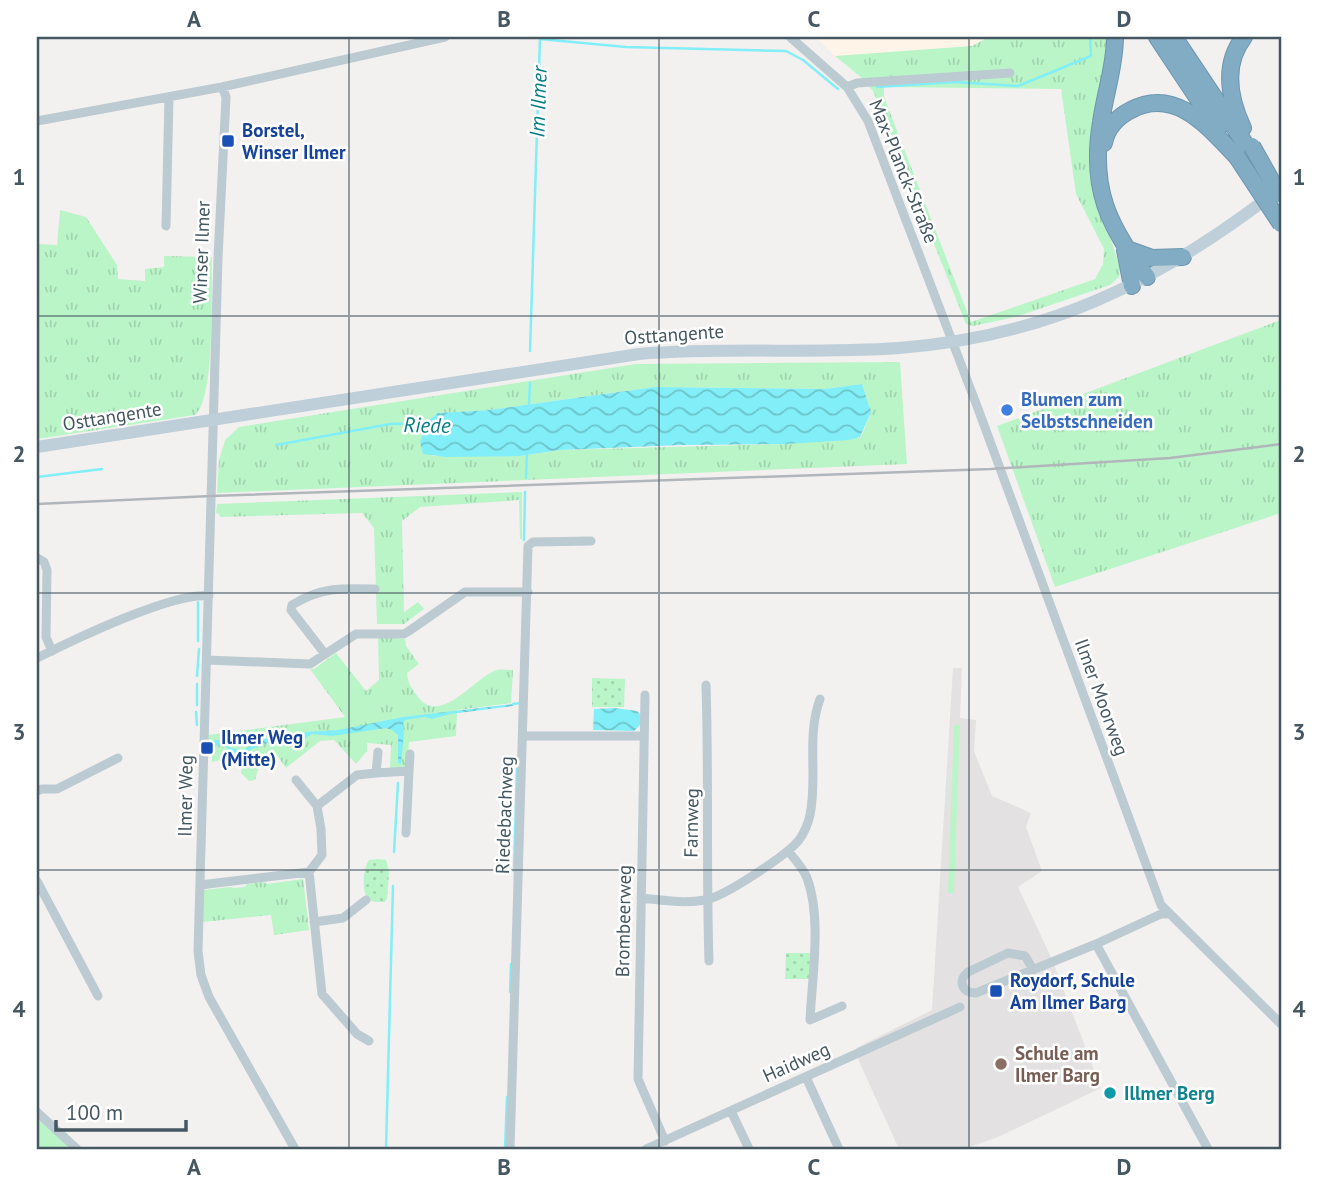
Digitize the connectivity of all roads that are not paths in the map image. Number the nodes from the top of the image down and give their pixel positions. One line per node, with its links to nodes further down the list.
1 (445, 37): 8 (street)
2 (790, 37): 9 (street, Max-Planck-Straße)
3 (1115, 37): 13 (highway)
4 (1157, 37): 12 (highway)
5 (1174, 37): 12 (highway)
6 (1244, 37): 12 (highway)
7 (1010, 73): 9 (street)
8 (222, 87): 10 (street); 22 (street, Winser Ilmer)
9 (847, 87): 21 (street, Max-Planck-Straße)
10 (169, 96): 11 (street); 16 (street)
11 (37, 121)
12 (1246, 150): 13 (highway); 14 (highway, bridge); 15 (highway, bridge)
13 (1099, 169): 17 (highway)
14 (1281, 193): 18 (main road, Osttangente)
15 (1281, 224)
16 (166, 226)
17 (1125, 248): 18 (highway); 19 (highway); 20 (highway)
18 (1183, 257): 19 (main road, Osttangente)
19 (1147, 277): 20 (main road, Osttangente)
20 (1132, 286): 21 (main road, Osttangente)
21 (952, 342): 22 (main road, Osttangente); 54 (street, Ilmer Moorweg)
22 (213, 420): 23 (main road, Osttangente); 28 (street, Ilmer Weg)
23 (37, 447)
24 (591, 541): 27 (street, Riedebachweg)
25 (37, 558): 29 (street)
26 (376, 589): 30 (street)
27 (528, 592): 30 (street); 36 (street, Riedebachweg)
28 (209, 596): 29 (street); 32 (street, Ilmer Weg)
29 (52, 651): 31 (street)
30 (325, 654): 32 (street)
31 (37, 658)
32 (207, 660): 50 (street, Ilmer Weg)
33 (706, 685): 53 (street, Farnweg)
34 (645, 695): 37 (street, Brombeerweg)
35 (820, 699): 47 (street)
36 (524, 736): 37 (street); 70 (street, Riedebachweg)
37 (643, 736): 51 (street, Brombeerweg)
38 (378, 752): 42 (street)
39 (410, 754): 41 (street)
40 (118, 758): 44 (street)
41 (409, 771): 42 (street); 46 (street)
42 (376, 773): 45 (street)
43 (296, 780): 45 (street)
44 (37, 791)
45 (317, 806): 48 (street)
46 (406, 833)
47 (788, 851): 53 (street); 60 (street)
48 (309, 872): 50 (street); 55 (street)
49 (37, 881): 59 (street)
50 (200, 885): 69 (street, Ilmer Weg)
51 (641, 898): 53 (street); 67 (street, Brombeerweg)
52 (366, 900): 55 (street)
53 (707, 900): 57 (street, Farnweg)
54 (1168, 914): 56 (street); 62 (street, Ilmer Moorweg)
55 (314, 922): 63 (street)
56 (1096, 944): 58 (street); 74 (street)
57 (709, 961)
58 (1033, 969): 58 (street)
59 (98, 996)
60 (842, 1006)
61 (960, 1007): 64 (street, Haidweg)
62 (1281, 1024)
63 (369, 1041)
64 (806, 1077): 65 (street, Haidweg); 73 (street)
65 (732, 1111): 67 (street, Haidweg); 72 (street)
66 (37, 1112): 68 (street)
67 (665, 1141): 71 (street, Haidweg)
68 (77, 1149)
69 (295, 1149)
70 (510, 1149)
71 (646, 1149)
72 (749, 1149)
73 (839, 1149)
74 (1208, 1149)

